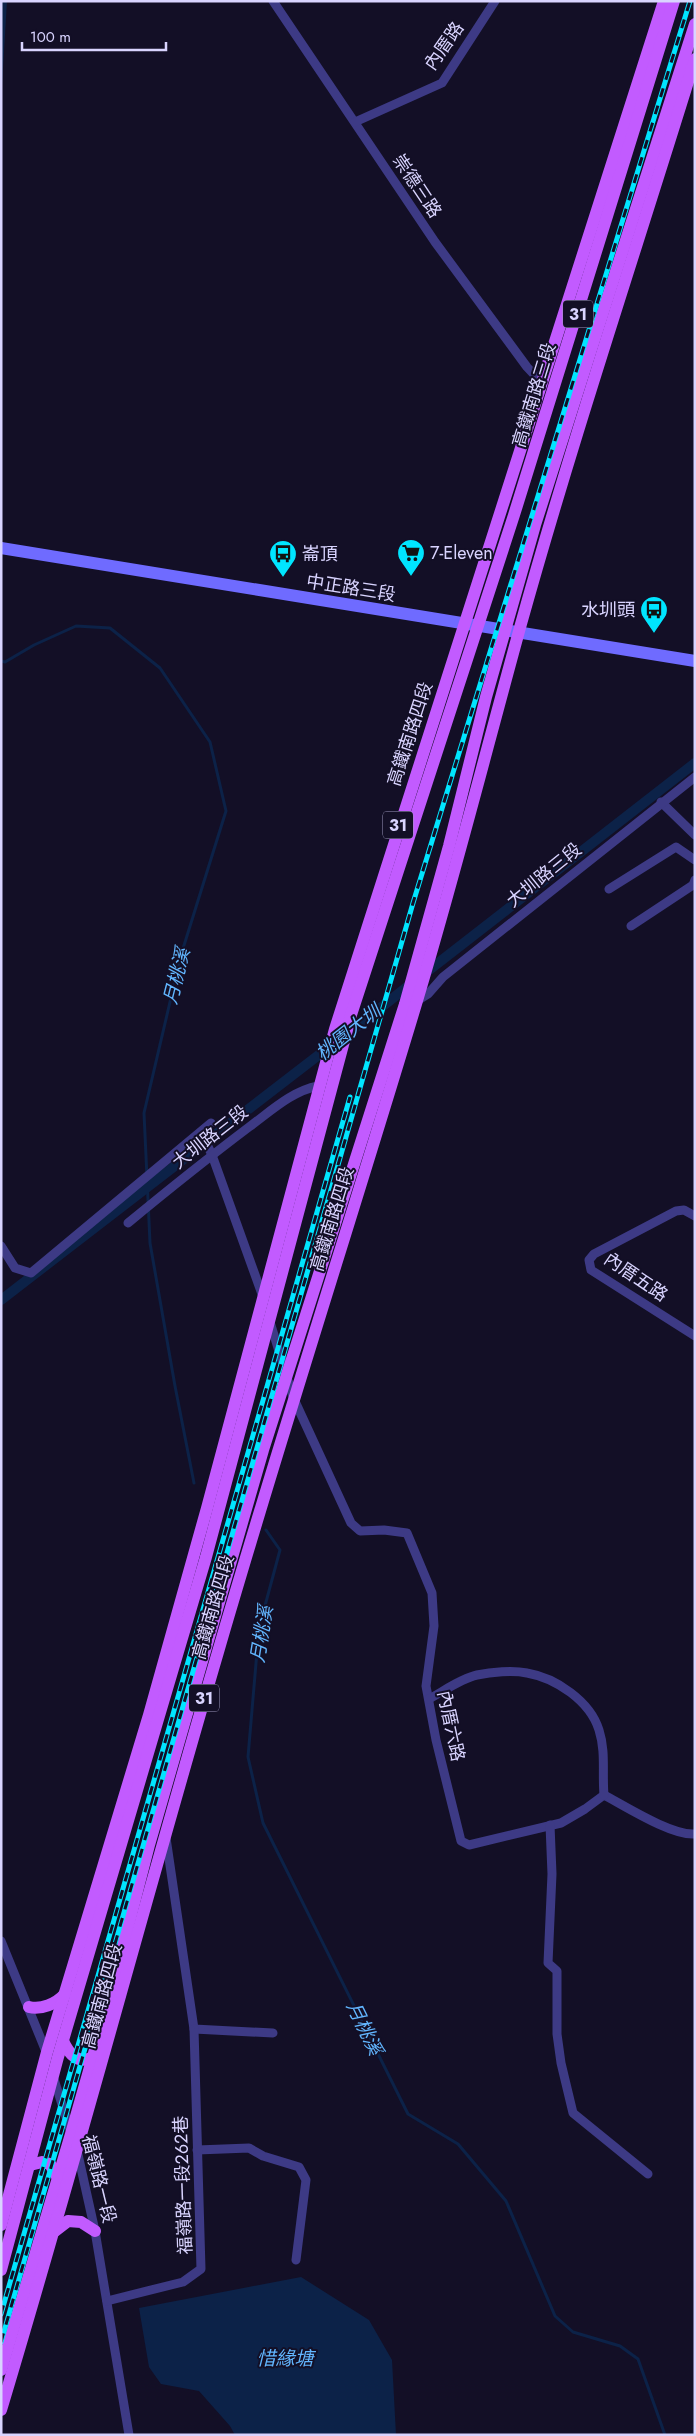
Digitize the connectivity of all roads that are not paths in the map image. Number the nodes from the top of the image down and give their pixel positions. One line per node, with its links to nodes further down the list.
1 (273, 1): 7 (street, 崇德三路)
2 (495, 1): 7 (street, 內厝路)
3 (664, 1): 8 (main road, 高鐵南路三段 / 31)
4 (674, 1): 9 (main road, 高鐵南路三段 / 31)
5 (695, 24): 14 (main road, 31)
6 (695, 59): 14 (main road, 31)
7 (355, 122): 10 (street, 崇德三路)
8 (618, 144): 9 (main road); 10 (main road, 高鐵南路三段 / 31)
9 (617, 183): 13 (main road, 高鐵南路三段 / 31)
10 (542, 383): 12 (main road, 高鐵南路三段 / 31)
11 (1, 548): 12 (main road, 中正路三段)
12 (465, 623): 13 (main road, 中正路三段); 24 (main road, 高鐵南路四段 / 31)
13 (479, 626): 14 (main road, 中正路三段); 28 (main road, 高鐵南路四段 / 31)
14 (513, 631): 15 (main road, 中正路三段); 23 (main road, 31); 23 (main road, 31)
15 (695, 661)
16 (695, 777): 17 (street, 大圳路三段)
17 (661, 802): 18 (street); 23 (street, 大圳路三段)
18 (695, 835)
19 (695, 860): 21 (street)
20 (695, 880): 22 (street)
21 (609, 889)
22 (631, 926)
23 (414, 998): 31 (main road, 高鐵南路四段 / 31); 35 (main road, 高鐵南路四段 / 31)
24 (318, 1086): 27 (street, 大圳路三段); 32 (main road, 高鐵南路四段 / 31)
25 (211, 1123): 26 (street, 大圳路三段)
26 (202, 1133): 27 (street); 33 (street, 大圳路三段)
27 (212, 1154): 30 (street, 大圳路三段); 34 (street)
28 (299, 1204): 32 (main road); 36 (main road, 高鐵南路四段 / 31)
29 (695, 1216): 37 (street, 內厝五路)
30 (128, 1223)
31 (328, 1242): 35 (main road); 38 (main road, 高鐵南路四段 / 31)
32 (276, 1243): 34 (main road, 高鐵南路四段 / 31)
33 (1, 1246)
34 (262, 1294): 36 (street); 40 (main road, 高鐵南路四段 / 31)
35 (326, 1299): 39 (main road, 高鐵南路四段 / 31)
36 (269, 1316): 38 (street); 41 (main road, 高鐵南路四段 / 31)
37 (695, 1336)
38 (286, 1378): 39 (street); 44 (main road, 高鐵南路四段 / 31)
39 (293, 1397): 42 (main road, 高鐵南路四段 / 31); 43 (street, 內厝六路)
40 (207, 1508): 41 (main road); 50 (main road, 高鐵南路四段 / 31)
41 (206, 1557): 54 (main road, 高鐵南路四段 / 31)
42 (219, 1648): 44 (main road); 47 (main road, 高鐵南路四段 / 31)
43 (429, 1699): 45 (street); 46 (street, 內厝六路)
44 (187, 1712): 56 (main road, 高鐵南路四段 / 31)
45 (604, 1795): 46 (street, 內厝六路); 48 (street)
46 (550, 1826): 62 (street)
47 (165, 1833): 52 (street, 福嶺路一段262巷); 60 (main road, 高鐵南路四段 / 31)
48 (695, 1834)
49 (1, 1941): 51 (street, 福嶺路一段)
50 (64, 1994): 51 (main road); 55 (main road, 高鐵南路四段 / 31)
51 (29, 2007): 55 (street, 福嶺路一段)
52 (194, 2029): 53 (street); 59 (street, 福嶺路一段262巷)
53 (273, 2033)
54 (63, 2041): 56 (main road); 57 (main road, 高鐵南路四段 / 31)
55 (47, 2052): 57 (street, 福嶺路一段); 64 (main road, 高鐵南路四段 / 31)
56 (93, 2057): 58 (main road, 高鐵南路四段 / 31)
57 (53, 2075): 58 (street, 福嶺路一段); 61 (main road, 高鐵南路四段 / 31)
58 (71, 2134): 60 (street, 福嶺路一段); 63 (main road, 高鐵南路四段 / 31)
59 (197, 2150): 67 (street); 69 (street, 福嶺路一段262巷)
60 (78, 2151): 65 (main road, 高鐵南路四段 / 31); 66 (street, 福嶺路一段)
61 (30, 2165): 63 (main road); 68 (main road, 高鐵南路四段 / 31)
62 (648, 2174)
63 (58, 2178): 70 (main road, 高鐵南路四段 / 31)
64 (1, 2226)
65 (55, 2231): 66 (main road); 71 (main road, 高鐵南路四段 / 31)
66 (95, 2231): 69 (street, 福嶺路一段)
67 (296, 2260)
68 (1, 2270)
69 (107, 2301): 72 (street, 福嶺路一段)
70 (1, 2370)
71 (1, 2410)
72 (129, 2435)

